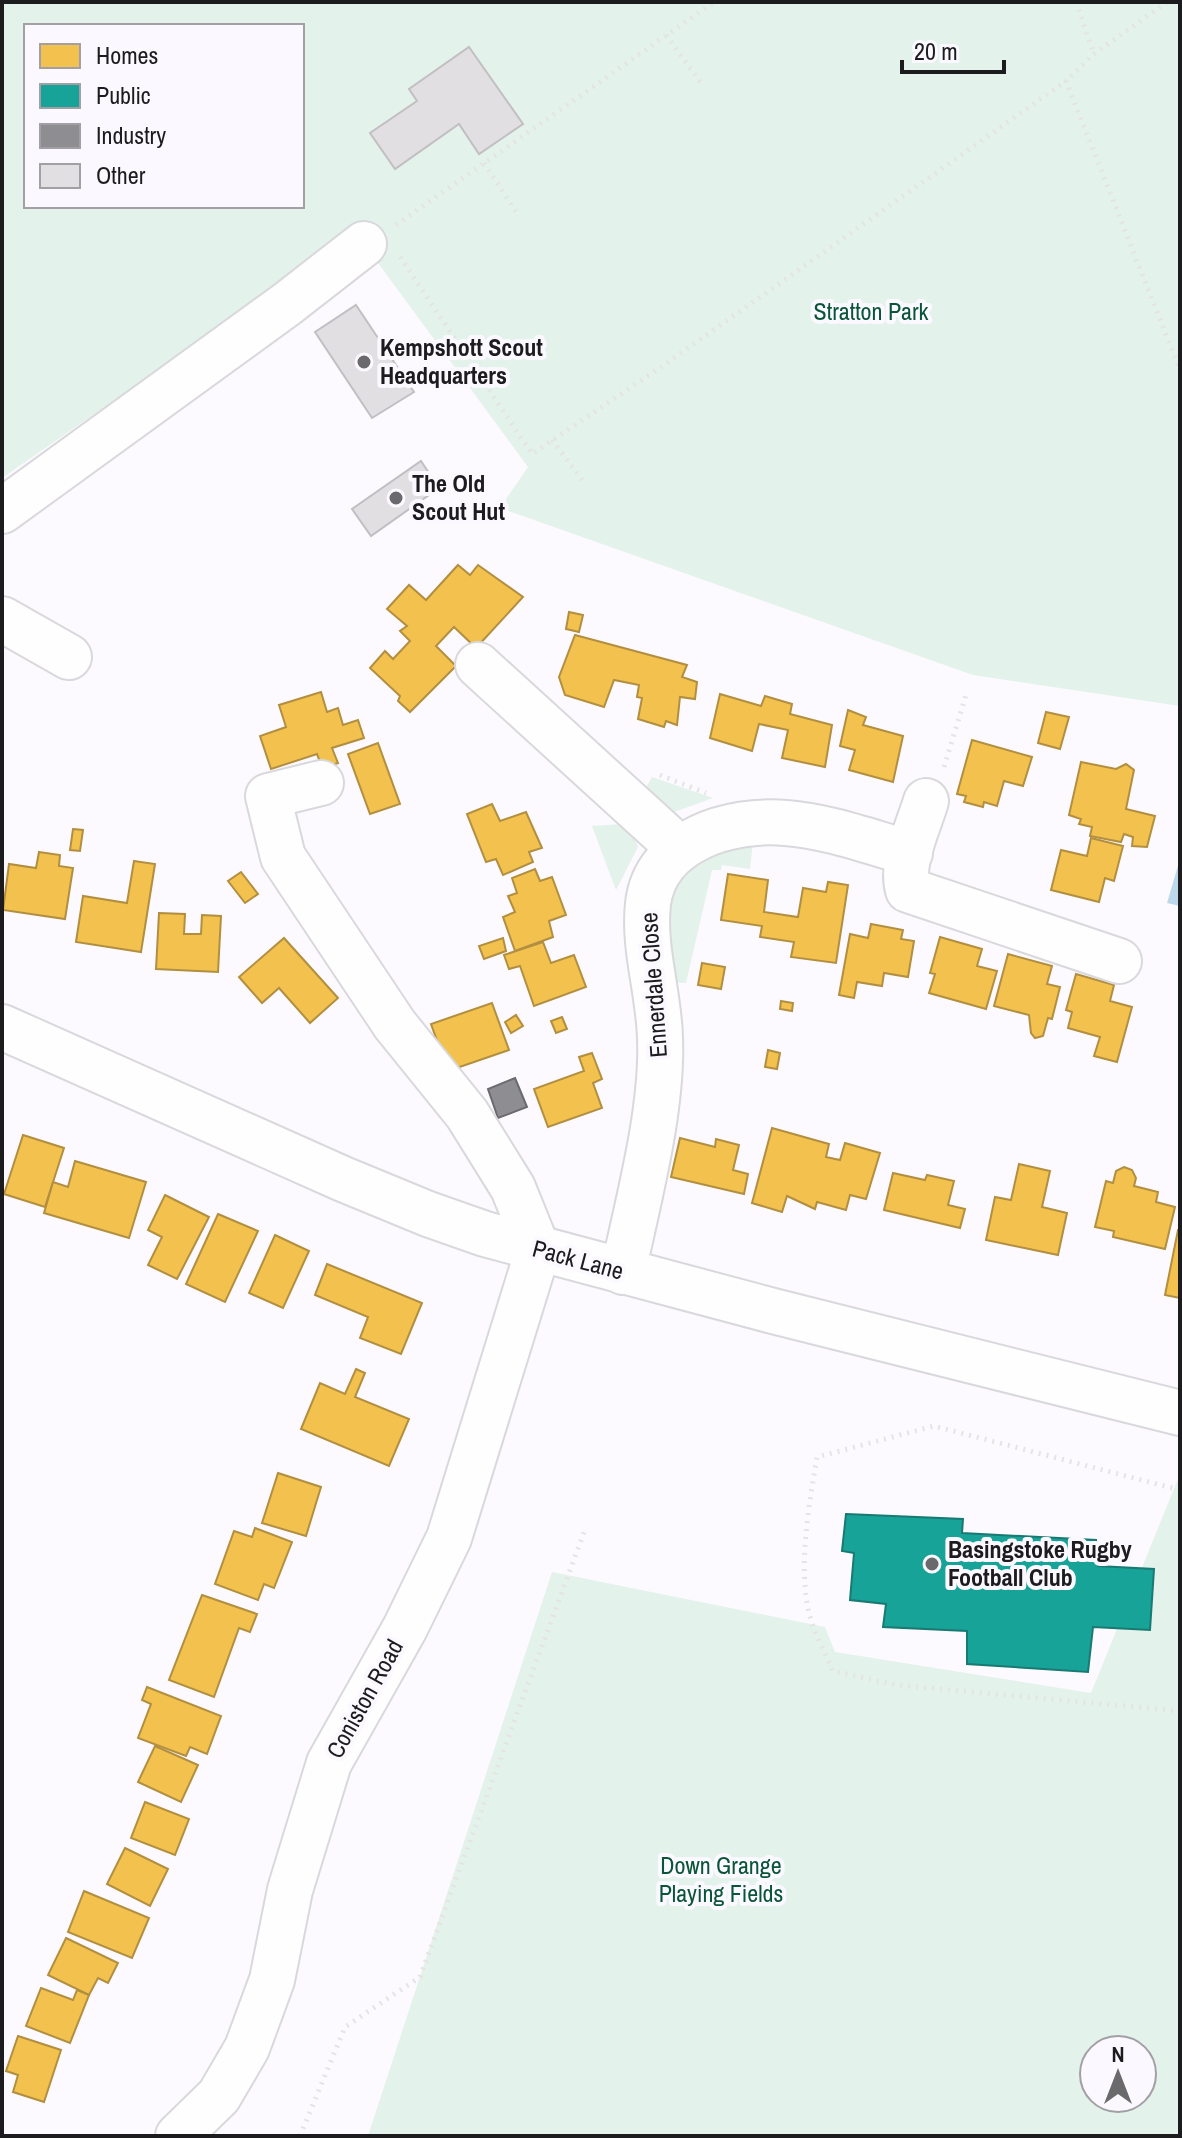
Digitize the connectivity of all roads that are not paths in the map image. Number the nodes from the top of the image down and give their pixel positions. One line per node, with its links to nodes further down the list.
1 (374, 239): 2 (street)
2 (2, 511)
3 (2, 619): 4 (street)
4 (69, 657)
5 (478, 665): 8 (street)
6 (321, 783): 12 (street)
7 (926, 801): 9 (street)
8 (680, 849): 9 (street, Ennerdale Close); 13 (street, Ennerdale Close)
9 (908, 866): 10 (street, Ennerdale Close)
10 (1119, 961)
11 (2, 1027): 12 (street, Pack Lane)
12 (538, 1250): 13 (street, Pack Lane); 15 (street, Coniston Road)
13 (623, 1272): 14 (street, Pack Lane)
14 (1180, 1413)
15 (178, 2136)

